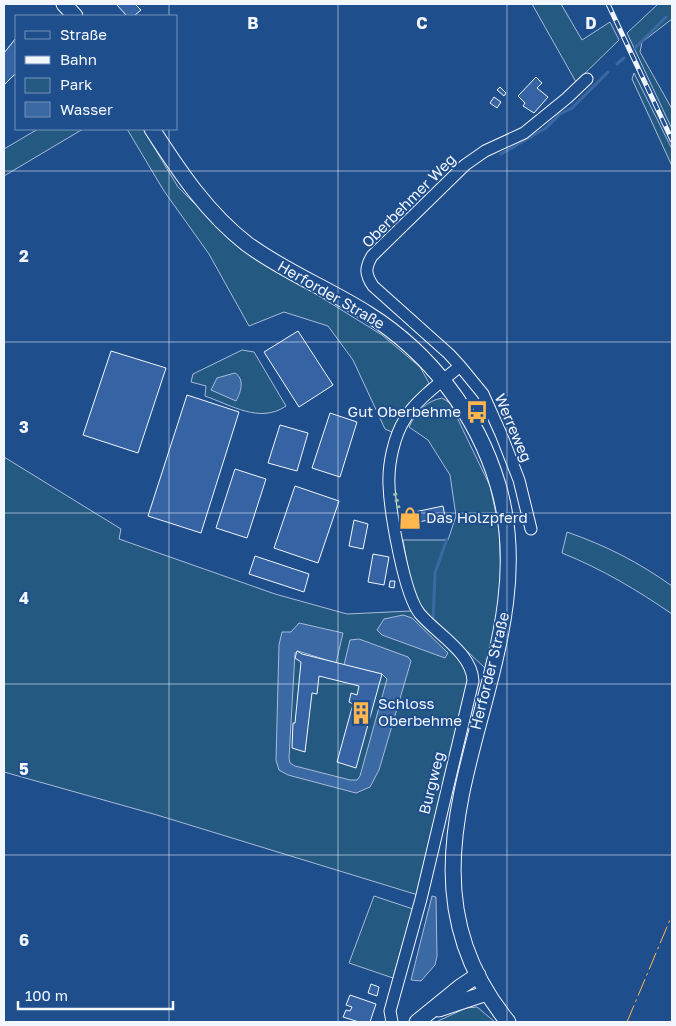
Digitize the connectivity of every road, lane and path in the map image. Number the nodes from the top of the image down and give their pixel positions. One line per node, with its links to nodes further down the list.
1 (64, 4): 2 (main road)
2 (74, 15)
3 (587, 79): 5 (street, Oberbehmer Weg)
4 (153, 130): 6 (main road, Herforder Straße)
5 (460, 366): 6 (street); 7 (street, Werreweg)
6 (444, 381): 8 (main road, Herforder Straße); 11 (street, Burgweg)
7 (531, 529)
8 (478, 976): 9 (main road, Herforder Straße); 10 (main road)
9 (487, 992): 10 (main road); 12 (main road, Herforder Straße)
10 (422, 1019)
11 (392, 1022)
12 (508, 1022)

